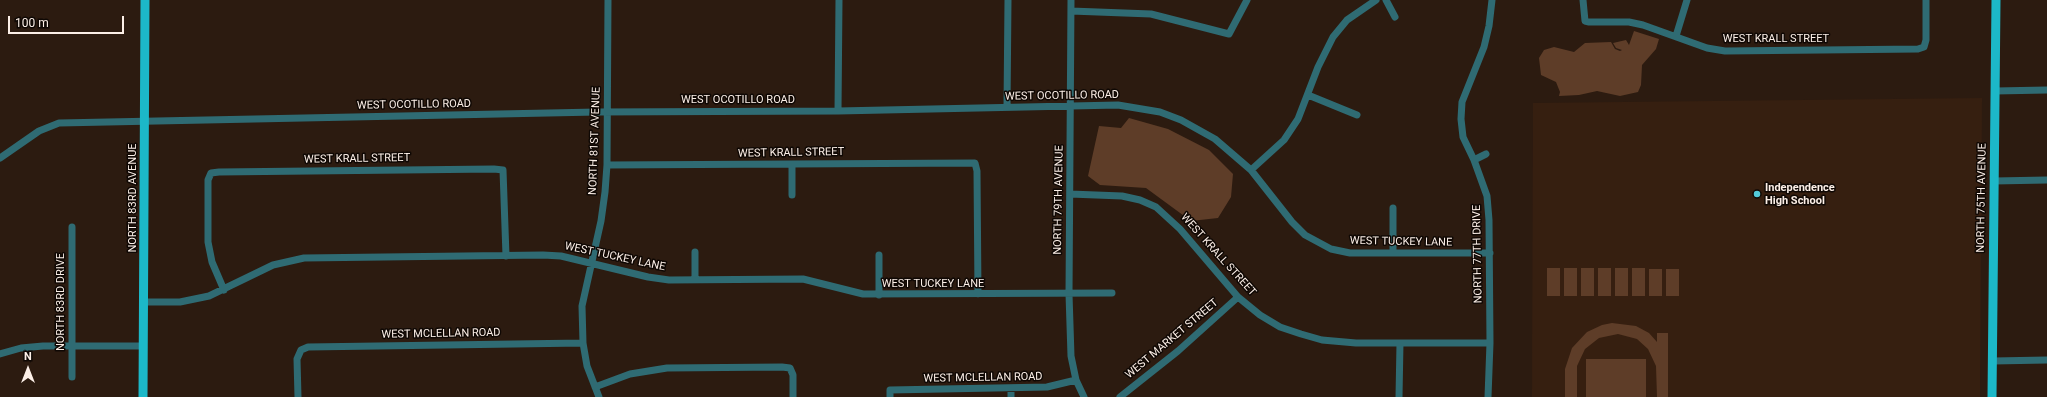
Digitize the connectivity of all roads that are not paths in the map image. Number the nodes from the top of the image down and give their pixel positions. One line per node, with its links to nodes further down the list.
1 (145, 0): 25 (main road, NORTH 83RD AVENUE)
2 (608, 0): 23 (street, NORTH 81ST AVENUE)
3 (839, 0): 22 (street)
4 (1008, 0): 21 (street)
5 (1071, 0): 14 (street, NORTH 79TH AVENUE)
6 (1247, 0): 14 (street)
7 (1376, 0): 19 (street)
8 (1386, 0): 15 (street)
9 (1492, 0): 28 (street, NORTH 77TH DRIVE)
10 (1583, 0): 16 (street, WEST KRALL STREET)
11 (1687, 0): 16 (street)
12 (1926, 0): 16 (street, WEST KRALL STREET)
13 (1996, 0): 18 (main road, NORTH 75TH AVENUE)
14 (1071, 11): 20 (street, NORTH 79TH AVENUE)
15 (1395, 17)
16 (1676, 36)
17 (2047, 90): 18 (street)
18 (1995, 91): 33 (main road, NORTH 75TH AVENUE)
19 (1308, 95): 24 (street); 31 (street)
20 (1071, 105): 21 (street, WEST OCOTILLO ROAD); 31 (street, WEST OCOTILLO ROAD); 34 (street, NORTH 79TH AVENUE)
21 (1006, 107): 22 (street, WEST OCOTILLO ROAD)
22 (838, 111): 23 (street, WEST OCOTILLO ROAD)
23 (608, 112): 25 (street, WEST OCOTILLO ROAD); 30 (street, NORTH 81ST AVENUE)
24 (1357, 115)
25 (145, 121): 27 (street, WEST OCOTILLO ROAD); 51 (main road, NORTH 83RD AVENUE)
26 (1486, 154): 28 (street)
27 (0, 158)
28 (1474, 160): 40 (street, NORTH 77TH DRIVE)
29 (792, 164): 30 (street, WEST KRALL STREET); 35 (street); 47 (street, WEST KRALL STREET)
30 (607, 165): 43 (street, NORTH 81ST AVENUE)
31 (1251, 170): 39 (street, WEST TUCKEY LANE)
32 (2047, 180): 33 (street)
33 (1994, 181): 59 (main road, NORTH 75TH AVENUE)
34 (1070, 194): 48 (street, NORTH 79TH AVENUE); 50 (street, WEST KRALL STREET)
35 (792, 195)
36 (1393, 208): 39 (street)
37 (72, 227): 55 (street, NORTH 83RD DRIVE)
38 (694, 252): 44 (street)
39 (1394, 253): 40 (street, WEST TUCKEY LANE)
40 (1490, 254): 53 (street, NORTH 77TH DRIVE)
41 (879, 255): 49 (street)
42 (506, 256): 43 (street, WEST TUCKEY LANE); 45 (street, WEST TUCKEY LANE); 45 (street, WEST KRALL STREET)
43 (591, 263): 44 (street, WEST TUCKEY LANE); 54 (street, NORTH 81ST AVENUE)
44 (694, 280): 49 (street, WEST TUCKEY LANE)
45 (224, 290): 51 (street, WEST TUCKEY LANE)
46 (1112, 293): 48 (street, WEST TUCKEY LANE)
47 (978, 294): 48 (street, WEST TUCKEY LANE); 49 (street, WEST TUCKEY LANE)
48 (1069, 294): 61 (street, NORTH 79TH AVENUE)
49 (879, 295)
50 (1238, 297): 52 (street, WEST KRALL STREET); 71 (street, WEST MARKET STREET)
51 (144, 302): 56 (main road, NORTH 83RD AVENUE)
52 (1400, 343): 53 (street, WEST KRALL STREET); 72 (street)
53 (1490, 343): 73 (street, NORTH 77TH DRIVE)
54 (583, 344): 62 (street, NORTH 81ST AVENUE); 66 (street, WEST MCLELLAN ROAD)
55 (72, 346): 56 (street); 57 (street); 60 (street, NORTH 83RD DRIVE)
56 (143, 346): 65 (main road, NORTH 83RD AVENUE)
57 (0, 354)
58 (2047, 360): 59 (street)
59 (1993, 361): 74 (main road, NORTH 75TH AVENUE)
60 (72, 377)
61 (1076, 380): 63 (street, WEST MCLELLAN ROAD); 70 (street, NORTH 79TH AVENUE)
62 (595, 387): 67 (street, NORTH 81ST AVENUE); 68 (street)
63 (1012, 389): 64 (street, WEST MCLELLAN ROAD); 69 (street)
64 (890, 394)
65 (143, 397)
66 (298, 397)
67 (599, 397)
68 (794, 397)
69 (1012, 397)
70 (1084, 397)
71 (1120, 397)
72 (1399, 397)
73 (1488, 397)
74 (1992, 397)

